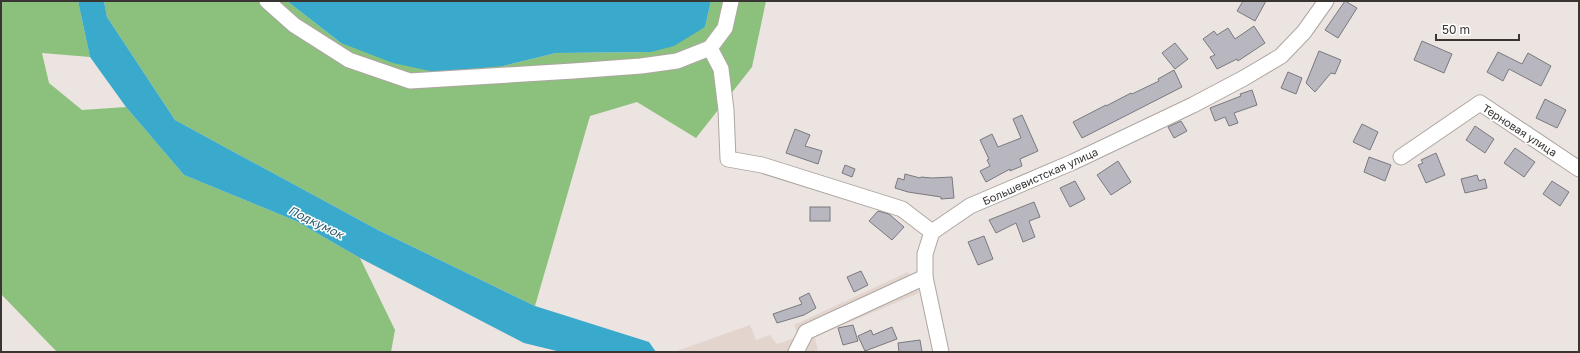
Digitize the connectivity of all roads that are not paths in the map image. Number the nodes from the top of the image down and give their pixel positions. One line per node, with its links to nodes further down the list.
1 (267, 1): 4 (street)
2 (731, 1): 4 (street)
3 (1326, 1): 7 (street, Большевистская улица)
4 (710, 48): 7 (street)
5 (1401, 157): 6 (street, Терновая улица)
6 (1579, 168)
7 (932, 232): 8 (street)
8 (925, 277): 9 (street); 10 (street)
9 (796, 352)
10 (941, 352)

